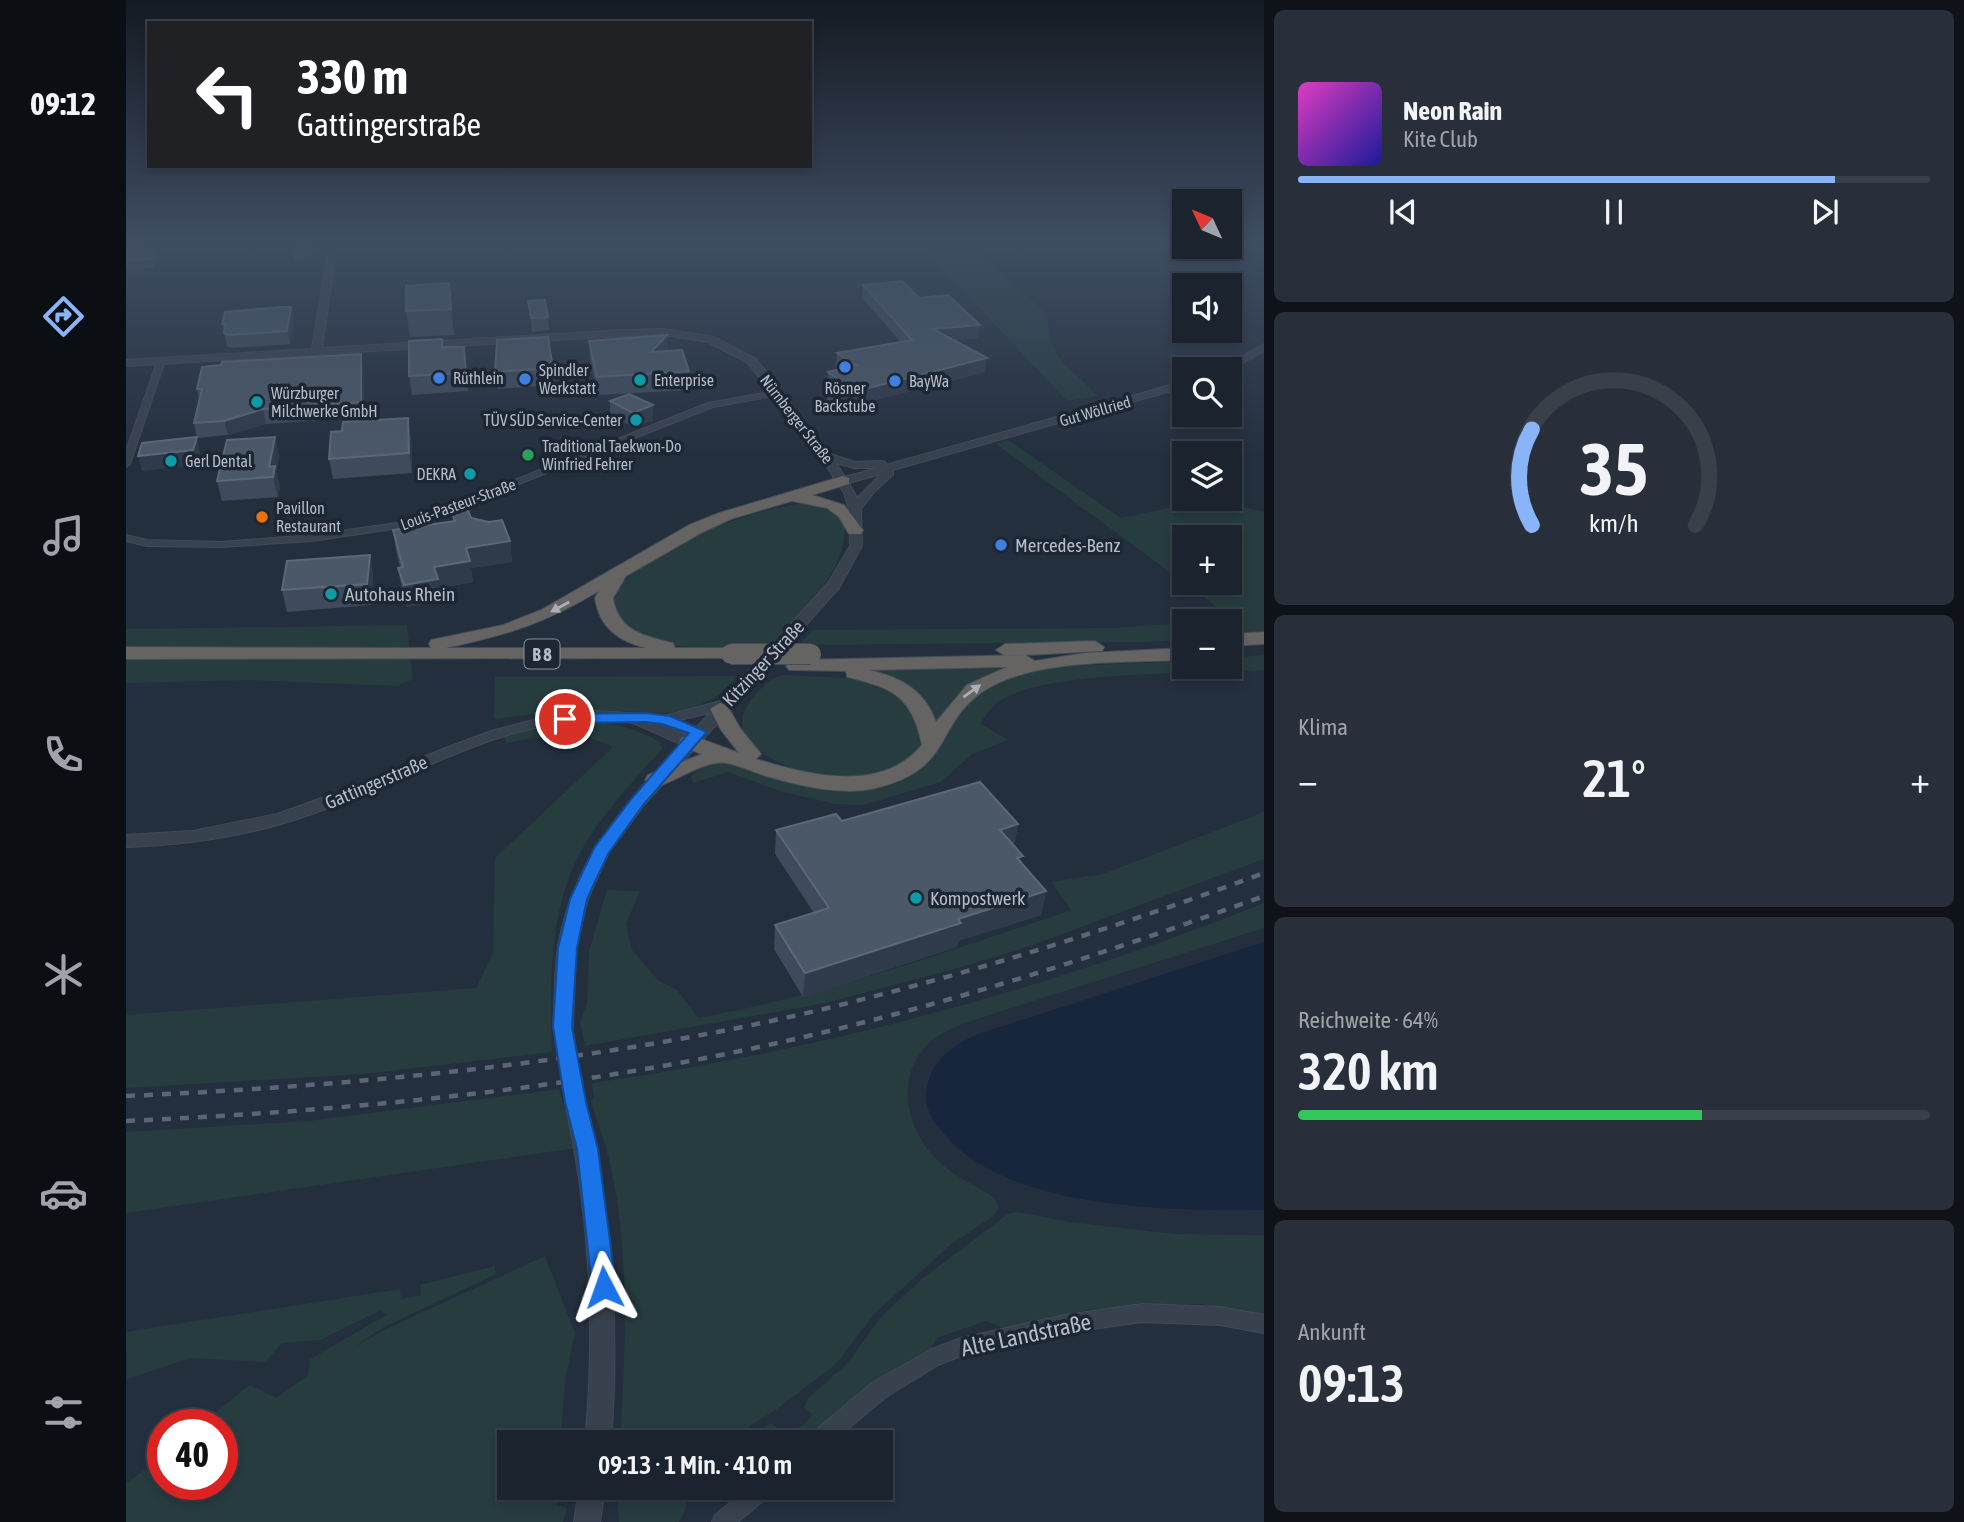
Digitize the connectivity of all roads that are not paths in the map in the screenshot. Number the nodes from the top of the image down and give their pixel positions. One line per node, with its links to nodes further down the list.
1 (322, 315): 3 (street)
2 (1264, 347): 4 (street)
3 (317, 351): 5 (street, Nürnberger Straße); 8 (street, Nürnberger Straße)
4 (1242, 359)
5 (161, 361): 6 (street, Nürnberger Straße); 11 (street)
6 (126, 363)
7 (1172, 388): 10 (street, Gut Wöllried)
8 (776, 393): 9 (street, Nürnberger Straße); 17 (street, Louis-Pasteur-Straße)
9 (826, 456): 10 (street); 13 (street, Nürnberger Straße)
10 (932, 456): 12 (street)
11 (126, 464)
12 (902, 465): 13 (street); 15 (street)
13 (842, 481): 14 (highway); 15 (street, Kitzinger Straße)
14 (786, 498): 16 (highway); 18 (highway)
15 (855, 509): 16 (street, Kitzinger Straße)
16 (855, 530): 31 (street, Kitzinger Straße)
17 (126, 538)
18 (620, 573): 25 (highway, one-way to 25); 28 (highway)
19 (1264, 638): 20 (highway)
20 (1242, 639)
21 (1172, 644): 29 (highway, B 8)
22 (1264, 649): 23 (highway)
23 (1242, 650)
24 (126, 653): 25 (highway, B 8)
25 (353, 654): 28 (highway, B 8)
26 (1172, 655): 27 (highway, B 8)
27 (1099, 658): 29 (highway, B 8); 35 (highway, one-way to 27)
28 (727, 660): 29 (highway, B 8); 30 (highway, B 8)
29 (804, 660): 35 (highway)
30 (126, 662)
31 (722, 707): 33 (street); 34 (street, Kitzinger Straße); 36 (highway)
32 (624, 716): 33 (street, Gattingerstraße); 34 (street, Gattingerstraße); 40 (street, Gattingerstraße)
33 (664, 719): 34 (street, Gattingerstraße)
34 (694, 737): 36 (highway); 37 (highway); 39 (street, Kitzinger Straße)
35 (932, 745): 38 (highway)
36 (751, 754): 38 (highway)
37 (727, 757): 38 (highway); 39 (highway)
38 (793, 774)
39 (656, 780): 42 (street, Kitzinger Straße, bridge)
40 (126, 841)
41 (1264, 1324): 43 (street, Alte Landstraße)
42 (599, 1430)
43 (831, 1430)
44 (590, 1500): 46 (street)
45 (749, 1500): 47 (street)
46 (587, 1522)
47 (722, 1522)

